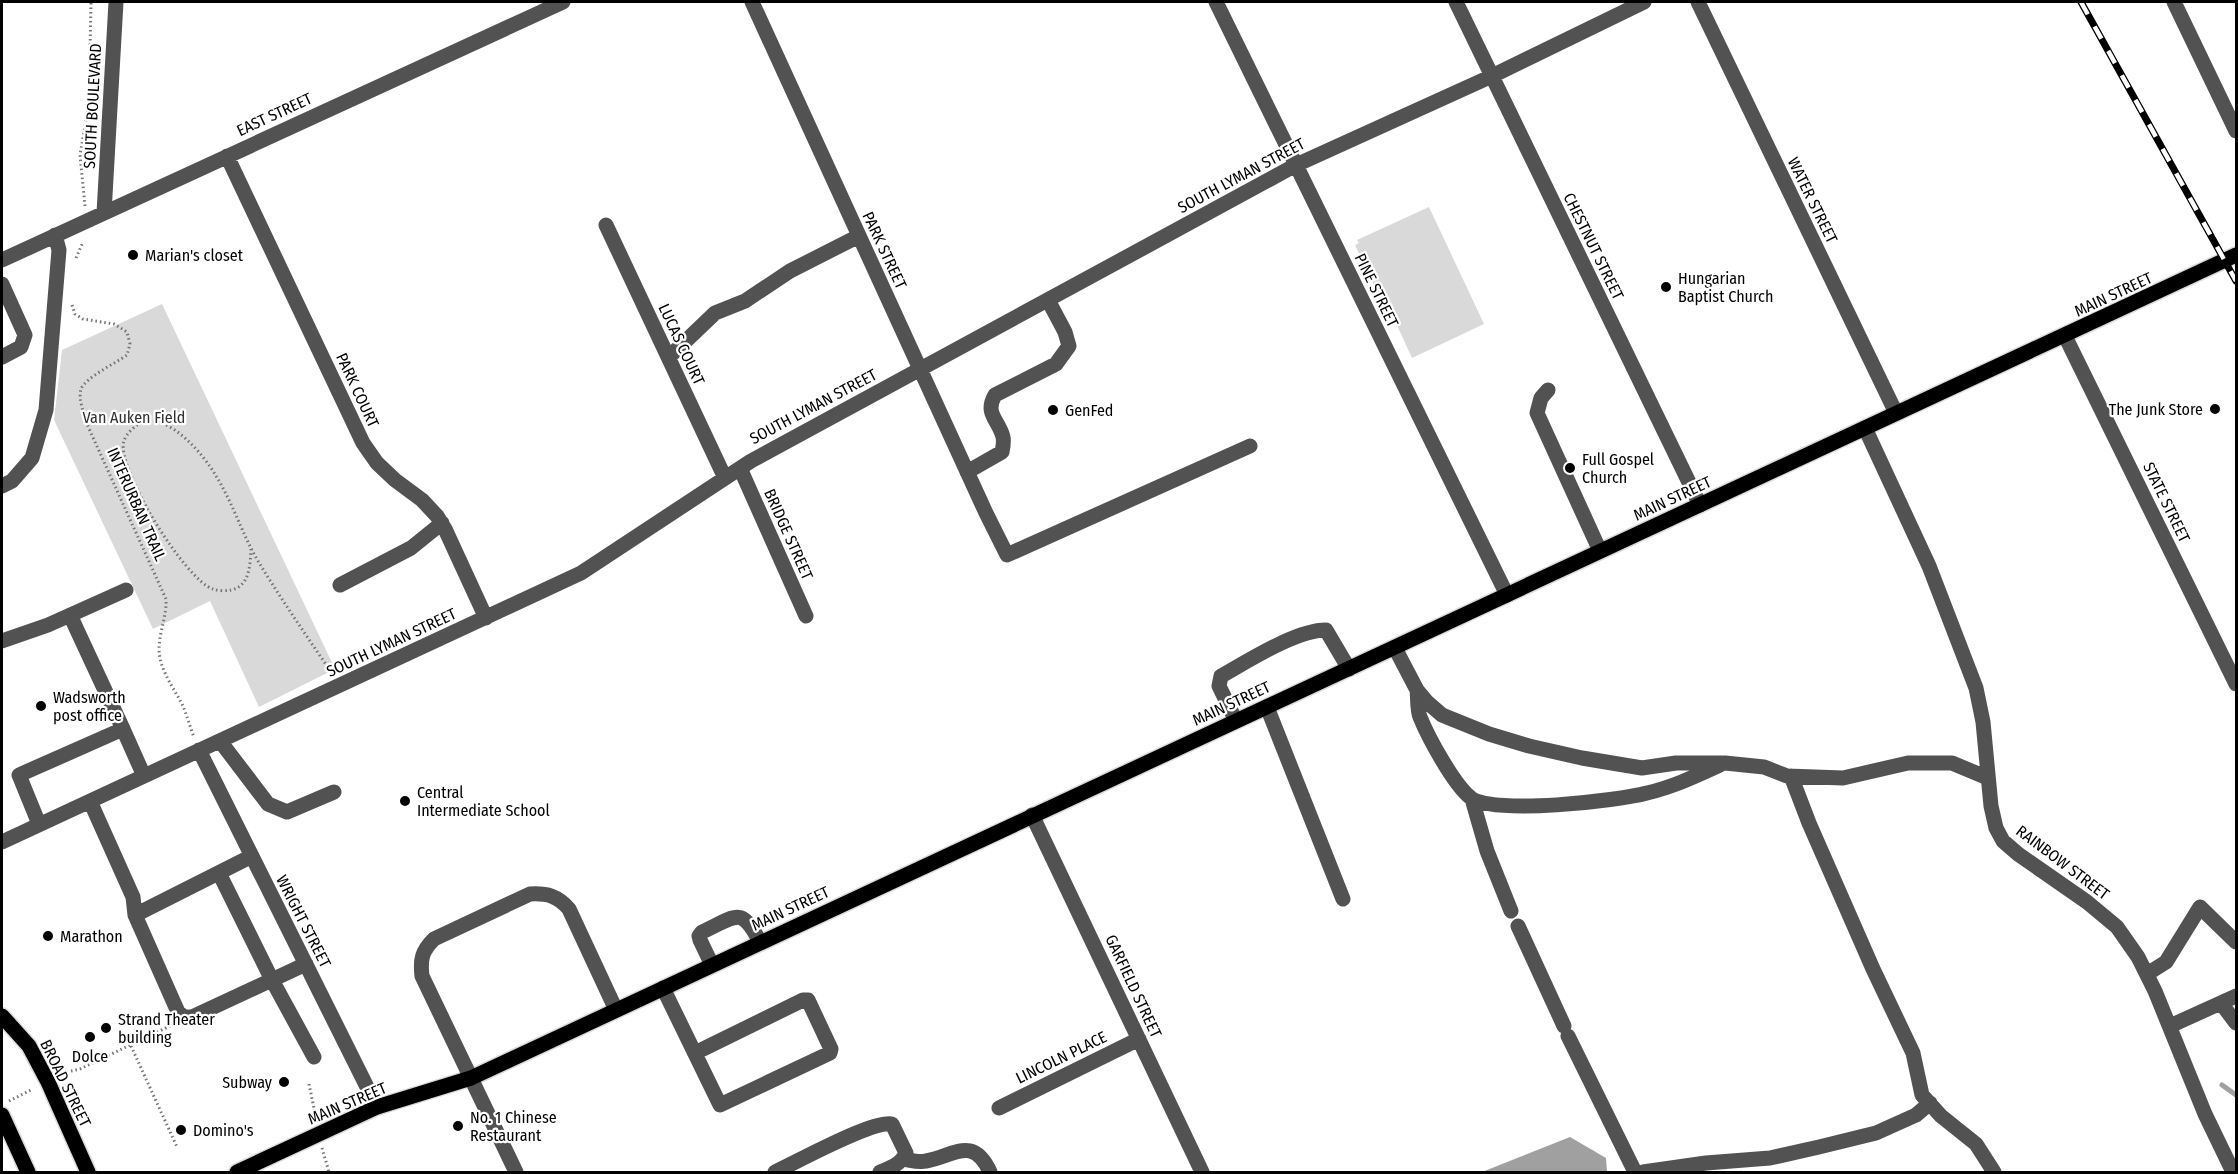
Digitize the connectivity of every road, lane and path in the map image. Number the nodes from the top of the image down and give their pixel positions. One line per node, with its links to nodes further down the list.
1 (91, 2): 15 (path)
2 (116, 2): 14 (street, SOUTH BOULEVARD)
3 (562, 2): 12 (street, EAST STREET)
4 (752, 2): 18 (street, PARK STREET)
5 (1216, 2): 13 (street, PINE STREET)
6 (1456, 2): 10 (street, CHESTNUT STREET)
7 (1644, 2): 10 (street, SOUTH LYMAN STREET)
8 (1698, 2): 30 (street, WATER STREET)
9 (2174, 2): 11 (street)
10 (1492, 76): 13 (street, SOUTH LYMAN STREET); 37 (street, CHESTNUT STREET)
11 (2236, 131)
12 (227, 156): 14 (street, EAST STREET); 38 (street, PARK COURT)
13 (1296, 165): 24 (street, SOUTH LYMAN STREET); 43 (street, PINE STREET)
14 (104, 213): 15 (street, EAST STREET)
15 (87, 220): 17 (street, EAST STREET); 21 (path)
16 (606, 225): 27 (street, LUCAS COURT)
17 (55, 235): 20 (street, EAST STREET); 36 (street)
18 (859, 236): 27 (street); 28 (street, PARK STREET)
19 (2236, 255): 25 (main road, MAIN STREET)
20 (2, 260)
21 (73, 268)
22 (2, 284): 26 (street)
23 (70, 298): 57 (path, INTERURBAN TRAIL)
24 (1048, 300): 28 (street, SOUTH LYMAN STREET); 34 (street)
25 (2065, 336): 30 (main road, MAIN STREET); 50 (street, STATE STREET)
26 (2, 357)
27 (669, 357): 35 (street, LUCAS COURT)
28 (920, 369): 33 (street, SOUTH LYMAN STREET); 34 (street, PARK STREET)
29 (1548, 390): 40 (street)
30 (1896, 413): 31 (main road, MAIN STREET)
31 (1865, 428): 37 (main road, MAIN STREET); 61 (street, RAINBOW STREET)
32 (1250, 446): 34 (street, PARK STREET)
33 (740, 468): 35 (street, SOUTH LYMAN STREET); 45 (street, BRIDGE STREET)
34 (967, 472)
35 (725, 478): 46 (street, SOUTH LYMAN STREET)
36 (2, 486)
37 (1700, 505): 40 (main road, MAIN STREET)
38 (442, 524): 41 (street); 46 (street, PARK COURT)
39 (251, 549): 39 (path); 51 (path)
40 (1600, 551): 43 (main road, MAIN STREET)
41 (340, 585)
42 (126, 590): 44 (street)
43 (1507, 594): 48 (main road, MAIN STREET)
44 (70, 615): 47 (street); 55 (street)
45 (806, 616)
46 (486, 618): 51 (street, SOUTH LYMAN STREET)
47 (2, 641)
48 (1395, 648): 49 (main road, MAIN STREET); 52 (street)
49 (1349, 669): 53 (main road, MAIN STREET); 54 (street)
50 (2236, 684)
51 (340, 686): 56 (street, SOUTH LYMAN STREET)
52 (1417, 690): 58 (street); 63 (street)
53 (1267, 707): 54 (main road, MAIN STREET); 70 (street)
54 (1236, 721): 65 (main road, MAIN STREET)
55 (123, 729): 59 (street); 66 (street)
56 (220, 741): 57 (street, SOUTH LYMAN STREET); 62 (street)
57 (200, 750): 59 (street, SOUTH LYMAN STREET); 68 (street, WRIGHT STREET)
58 (1725, 763): 60 (street); 63 (street)
59 (144, 776): 64 (street, SOUTH LYMAN STREET)
60 (1791, 776): 61 (street); 95 (street)
61 (1988, 778): 78 (street, RAINBOW STREET)
62 (334, 792)
63 (1472, 798): 71 (street)
64 (90, 801): 66 (street, SOUTH LYMAN STREET); 72 (street)
65 (1032, 815): 74 (main road, MAIN STREET); 88 (street, GARFIELD STREET)
66 (39, 825): 67 (street, SOUTH LYMAN STREET)
67 (2, 842)
68 (252, 856): 69 (street); 76 (street, WRIGHT STREET)
69 (219, 873): 72 (street); 79 (street)
70 (1342, 899)
71 (1511, 911)
72 (135, 915): 79 (street)
73 (1518, 926): 109 (street)
74 (760, 942): 77 (main road, MAIN STREET); 77 (street)
75 (2236, 942): 78 (street)
76 (306, 964): 79 (street); 96 (street, WRIGHT STREET)
77 (712, 965): 80 (main road, MAIN STREET)
78 (2147, 974): 87 (street, RAINBOW STREET)
79 (272, 980): 91 (street)
80 (663, 988): 83 (main road, MAIN STREET); 90 (street)
81 (2236, 996): 82 (street)
82 (2221, 1003): 85 (street); 87 (street)
83 (616, 1010): 93 (main road, MAIN STREET); 93 (street)
84 (3, 1019): 102 (main road, BROAD STREET)
85 (2236, 1023)
86 (171, 1025): 89 (path)
87 (2170, 1026): 112 (street, RAINBOW STREET)
88 (1139, 1039): 97 (street, LINCOLN PLACE); 108 (street, GARFIELD STREET)
89 (131, 1046): 92 (path); 99 (path)
90 (695, 1053): 90 (street)
91 (314, 1057)
92 (71, 1071)
93 (471, 1078): 96 (main road, MAIN STREET); 104 (street)
94 (35, 1088): 98 (path)
95 (1930, 1103): 110 (street); 111 (street)
96 (377, 1107): 103 (main road, MAIN STREET)
97 (999, 1108)
98 (3, 1109): 101 (main road)
99 (177, 1147)
100 (903, 1159): 105 (street); 106 (street); 107 (street)
101 (28, 1173)
102 (88, 1173)
103 (237, 1173)
104 (516, 1173)
105 (775, 1173)
106 (880, 1173)
107 (990, 1173)
108 (1203, 1173)
109 (1635, 1173)
110 (1643, 1173)
111 (1994, 1173)
112 (2233, 1173)

